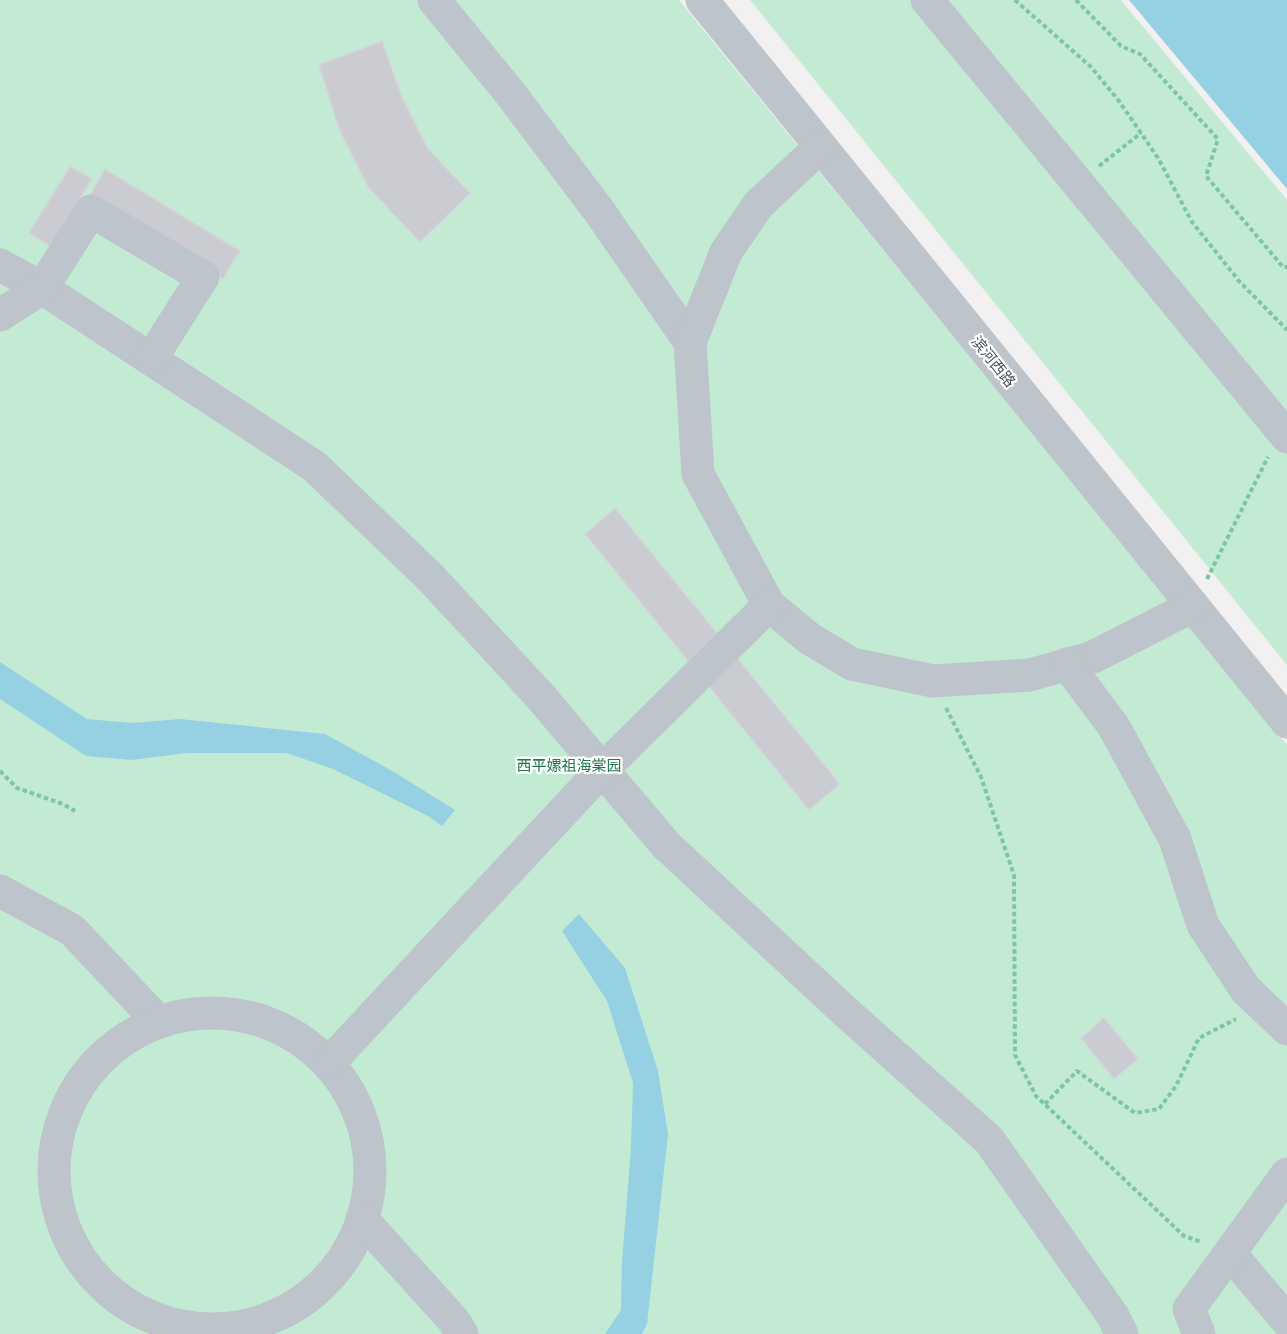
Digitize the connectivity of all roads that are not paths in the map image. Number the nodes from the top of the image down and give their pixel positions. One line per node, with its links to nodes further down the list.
1 (434, 0): 8 (street)
2 (702, 0): 4 (street, 滨河西路)
3 (927, 0): 10 (street)
4 (820, 147): 8 (street); 12 (street, 滨河西路)
5 (0, 265): 6 (street)
6 (42, 288): 7 (street); 9 (street); 9 (street)
7 (0, 315)
8 (690, 342): 11 (street)
9 (151, 359): 15 (street)
10 (1284, 434)
11 (769, 605): 13 (street); 15 (street)
12 (1193, 606): 13 (street); 14 (street, 滨河西路)
13 (1067, 664): 18 (street)
14 (1287, 722)
15 (602, 770): 19 (street); 25 (street)
16 (0, 891): 17 (street)
17 (158, 1021): 19 (street); 21 (street)
18 (1287, 1029)
19 (330, 1062): 21 (street)
20 (1283, 1190): 22 (street)
21 (362, 1219): 24 (street)
22 (1230, 1253): 23 (street); 26 (street)
23 (1287, 1321)
24 (462, 1334)
25 (1122, 1334)
26 (1199, 1334)

